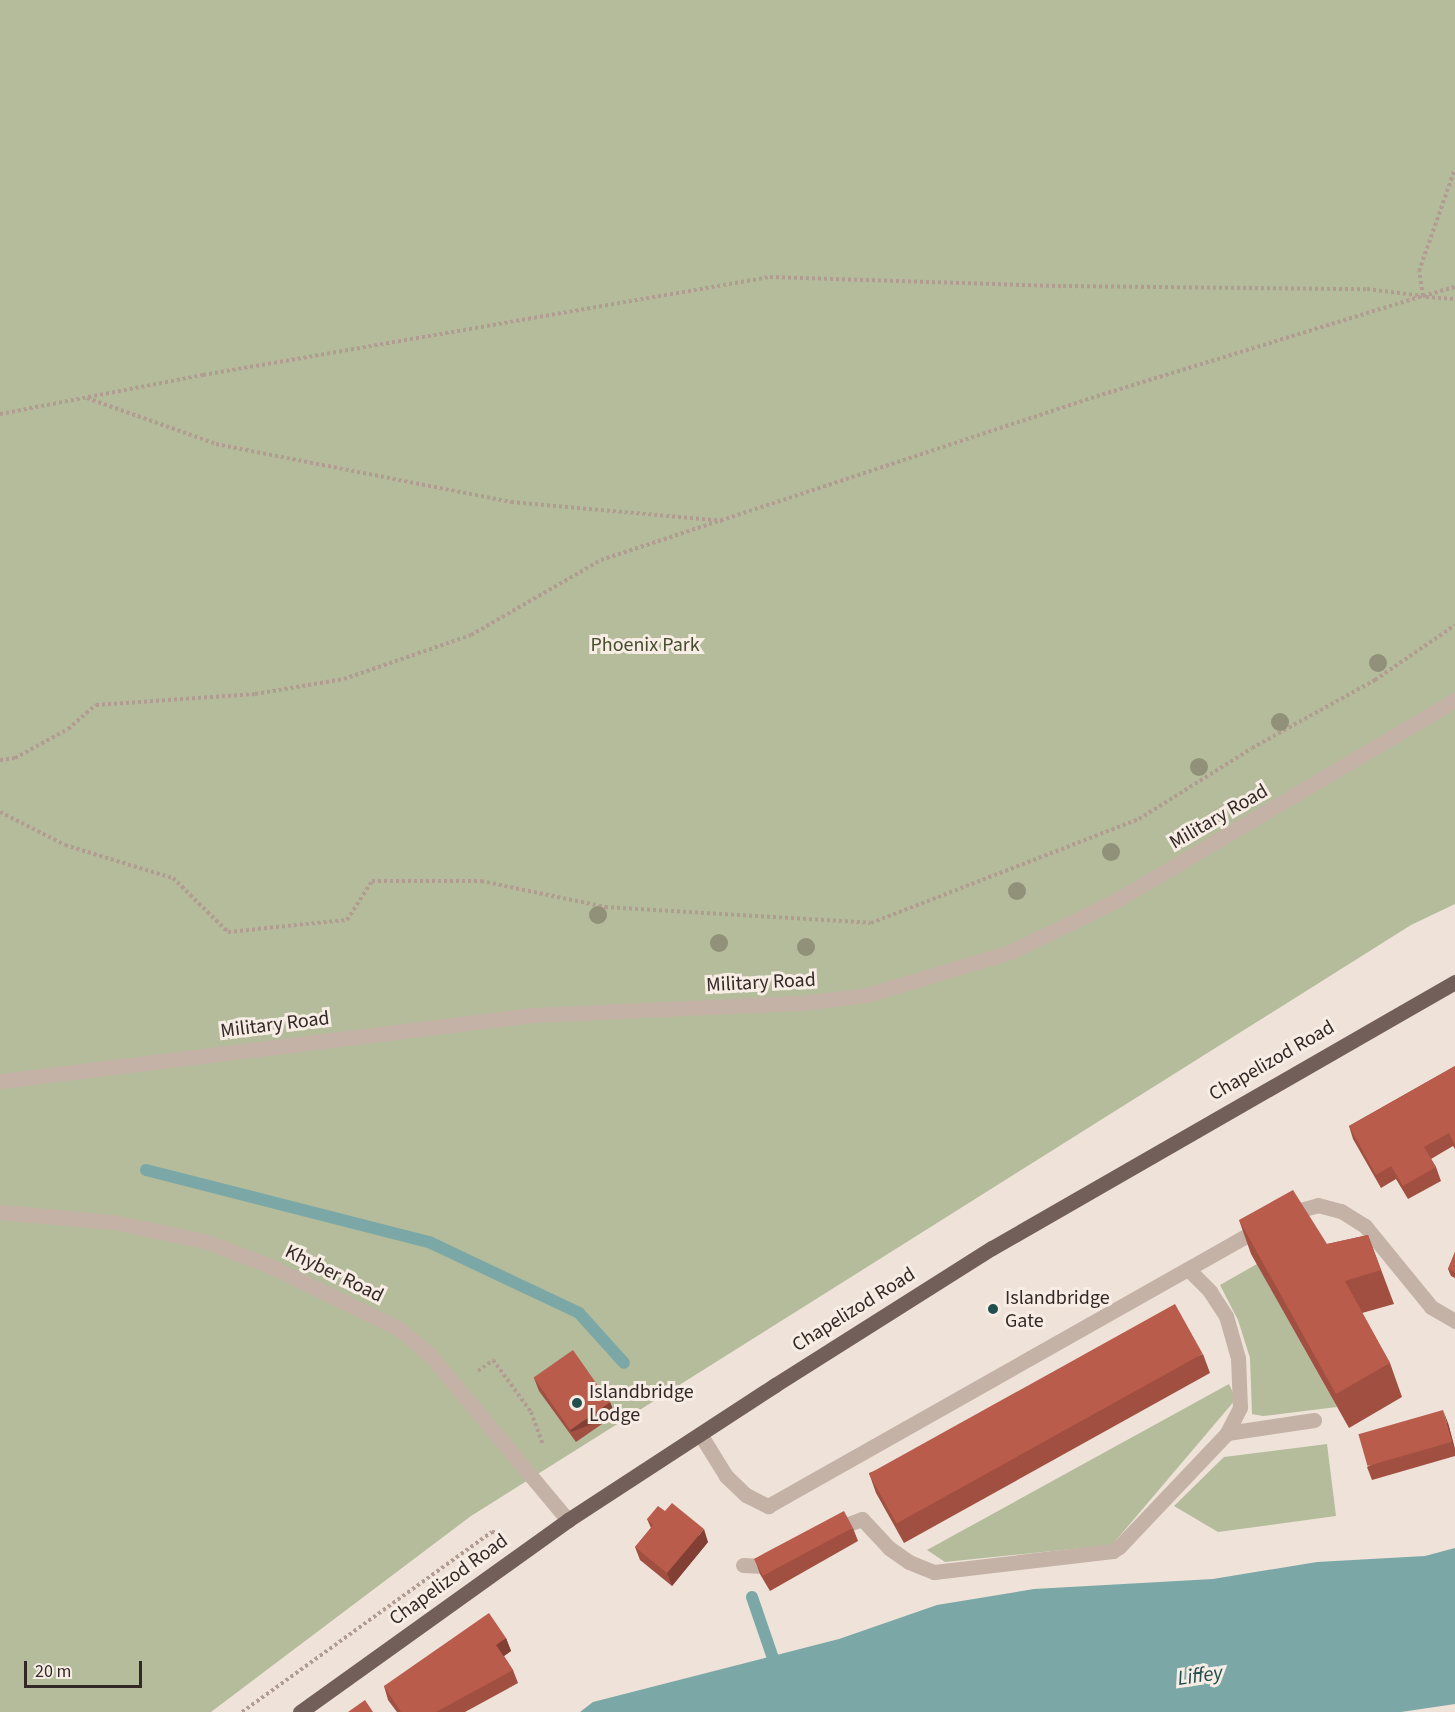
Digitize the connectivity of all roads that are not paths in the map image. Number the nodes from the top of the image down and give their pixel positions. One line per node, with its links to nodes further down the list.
1 (1455, 700): 3 (street, Military Road)
2 (1455, 982): 9 (main road, Chapelizod Road)
3 (0, 1081)
4 (0, 1212): 10 (street, Khyber Road)
5 (1188, 1269): 6 (street); 8 (street); 9 (street)
6 (1455, 1321)
7 (1314, 1420): 8 (street)
8 (1227, 1433): 11 (street)
9 (700, 1434): 10 (main road, Chapelizod Road)
10 (568, 1520): 14 (main road, Chapelizod Road)
11 (820, 1536)
12 (791, 1551): 13 (street)
13 (744, 1565)
14 (300, 1712)

